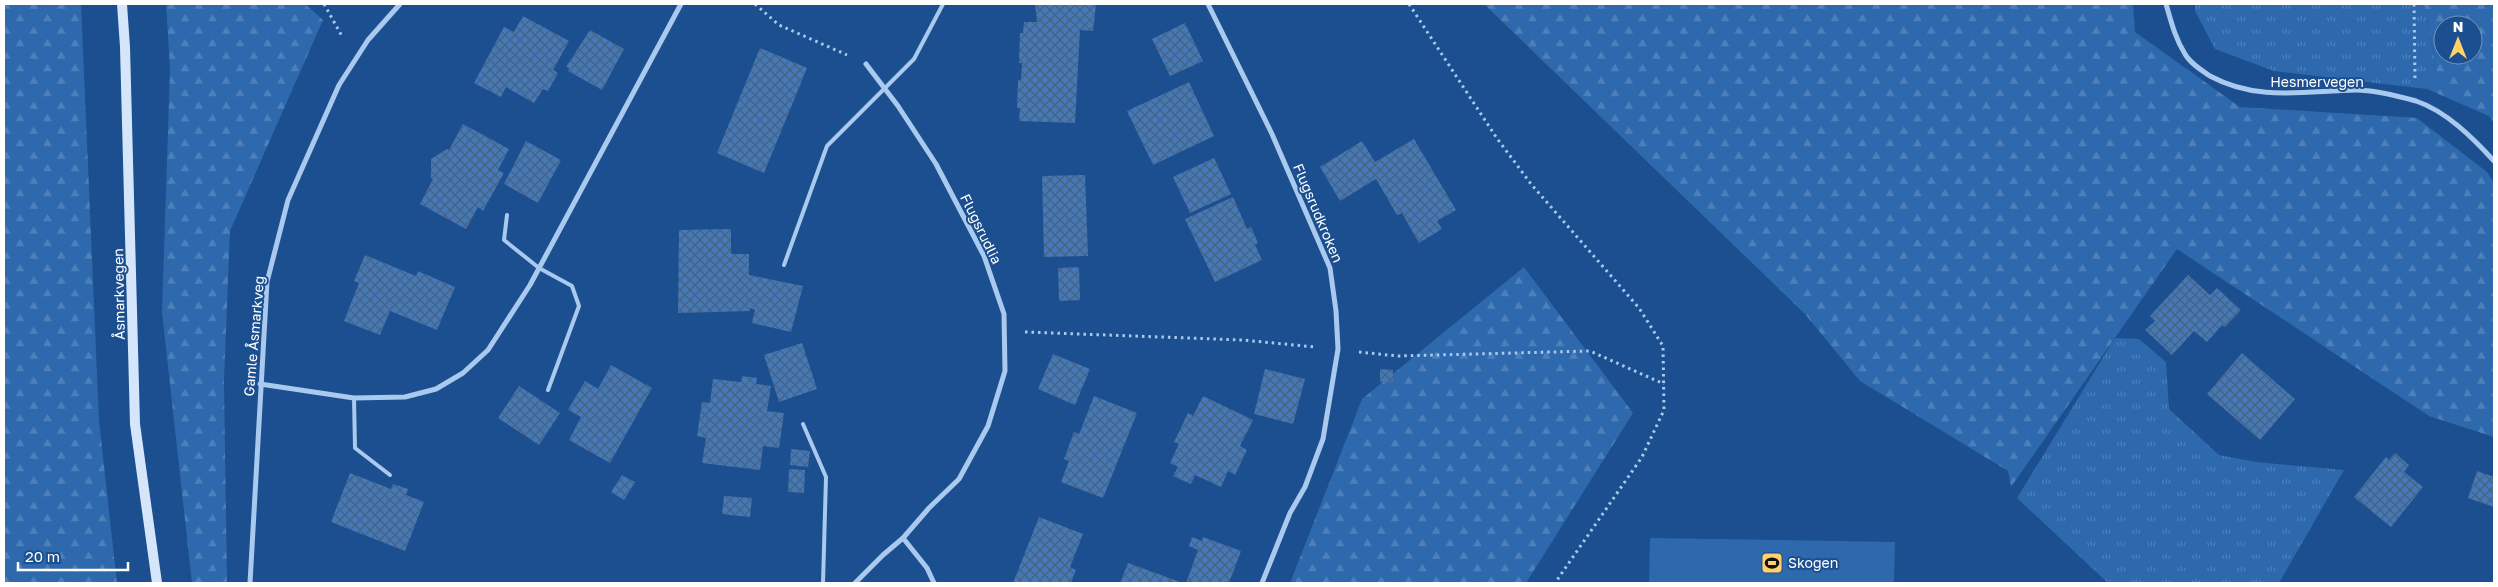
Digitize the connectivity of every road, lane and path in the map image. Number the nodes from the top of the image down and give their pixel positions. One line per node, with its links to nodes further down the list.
1 (122, 4): 25 (main road, Åsmarkvegen)
2 (324, 4): 11 (path)
3 (400, 4): 11 (street, Gamle Åsmarkveg)
4 (681, 4): 18 (street)
5 (754, 4): 12 (path)
6 (943, 4): 13 (lane)
7 (1208, 4): 30 (street, Flugsrudkroken)
8 (1409, 4): 31 (path)
9 (2166, 4): 14 (street, Hesmervegen)
10 (2414, 4): 14 (path)
11 (357, 57): 19 (street, Gamle Åsmarkveg)
12 (866, 64): 13 (street, Flugsrudlia)
13 (884, 88): 17 (lane); 24 (street, Flugsrudlia)
14 (2417, 102): 15 (street, Hesmervegen)
15 (2494, 160)
16 (507, 215): 18 (lane)
17 (784, 265)
18 (539, 268): 20 (lane); 21 (street)
19 (260, 384): 21 (street); 26 (street, Gamle Åsmarkveg)
20 (548, 390)
21 (354, 398): 23 (lane)
22 (803, 424): 27 (lane)
23 (390, 475)
24 (903, 538): 28 (street, Flugsrudlia); 29 (street)
25 (157, 583)
26 (250, 583)
27 (823, 583)
28 (855, 583)
29 (934, 583)
30 (1262, 583)
31 (1555, 583)

